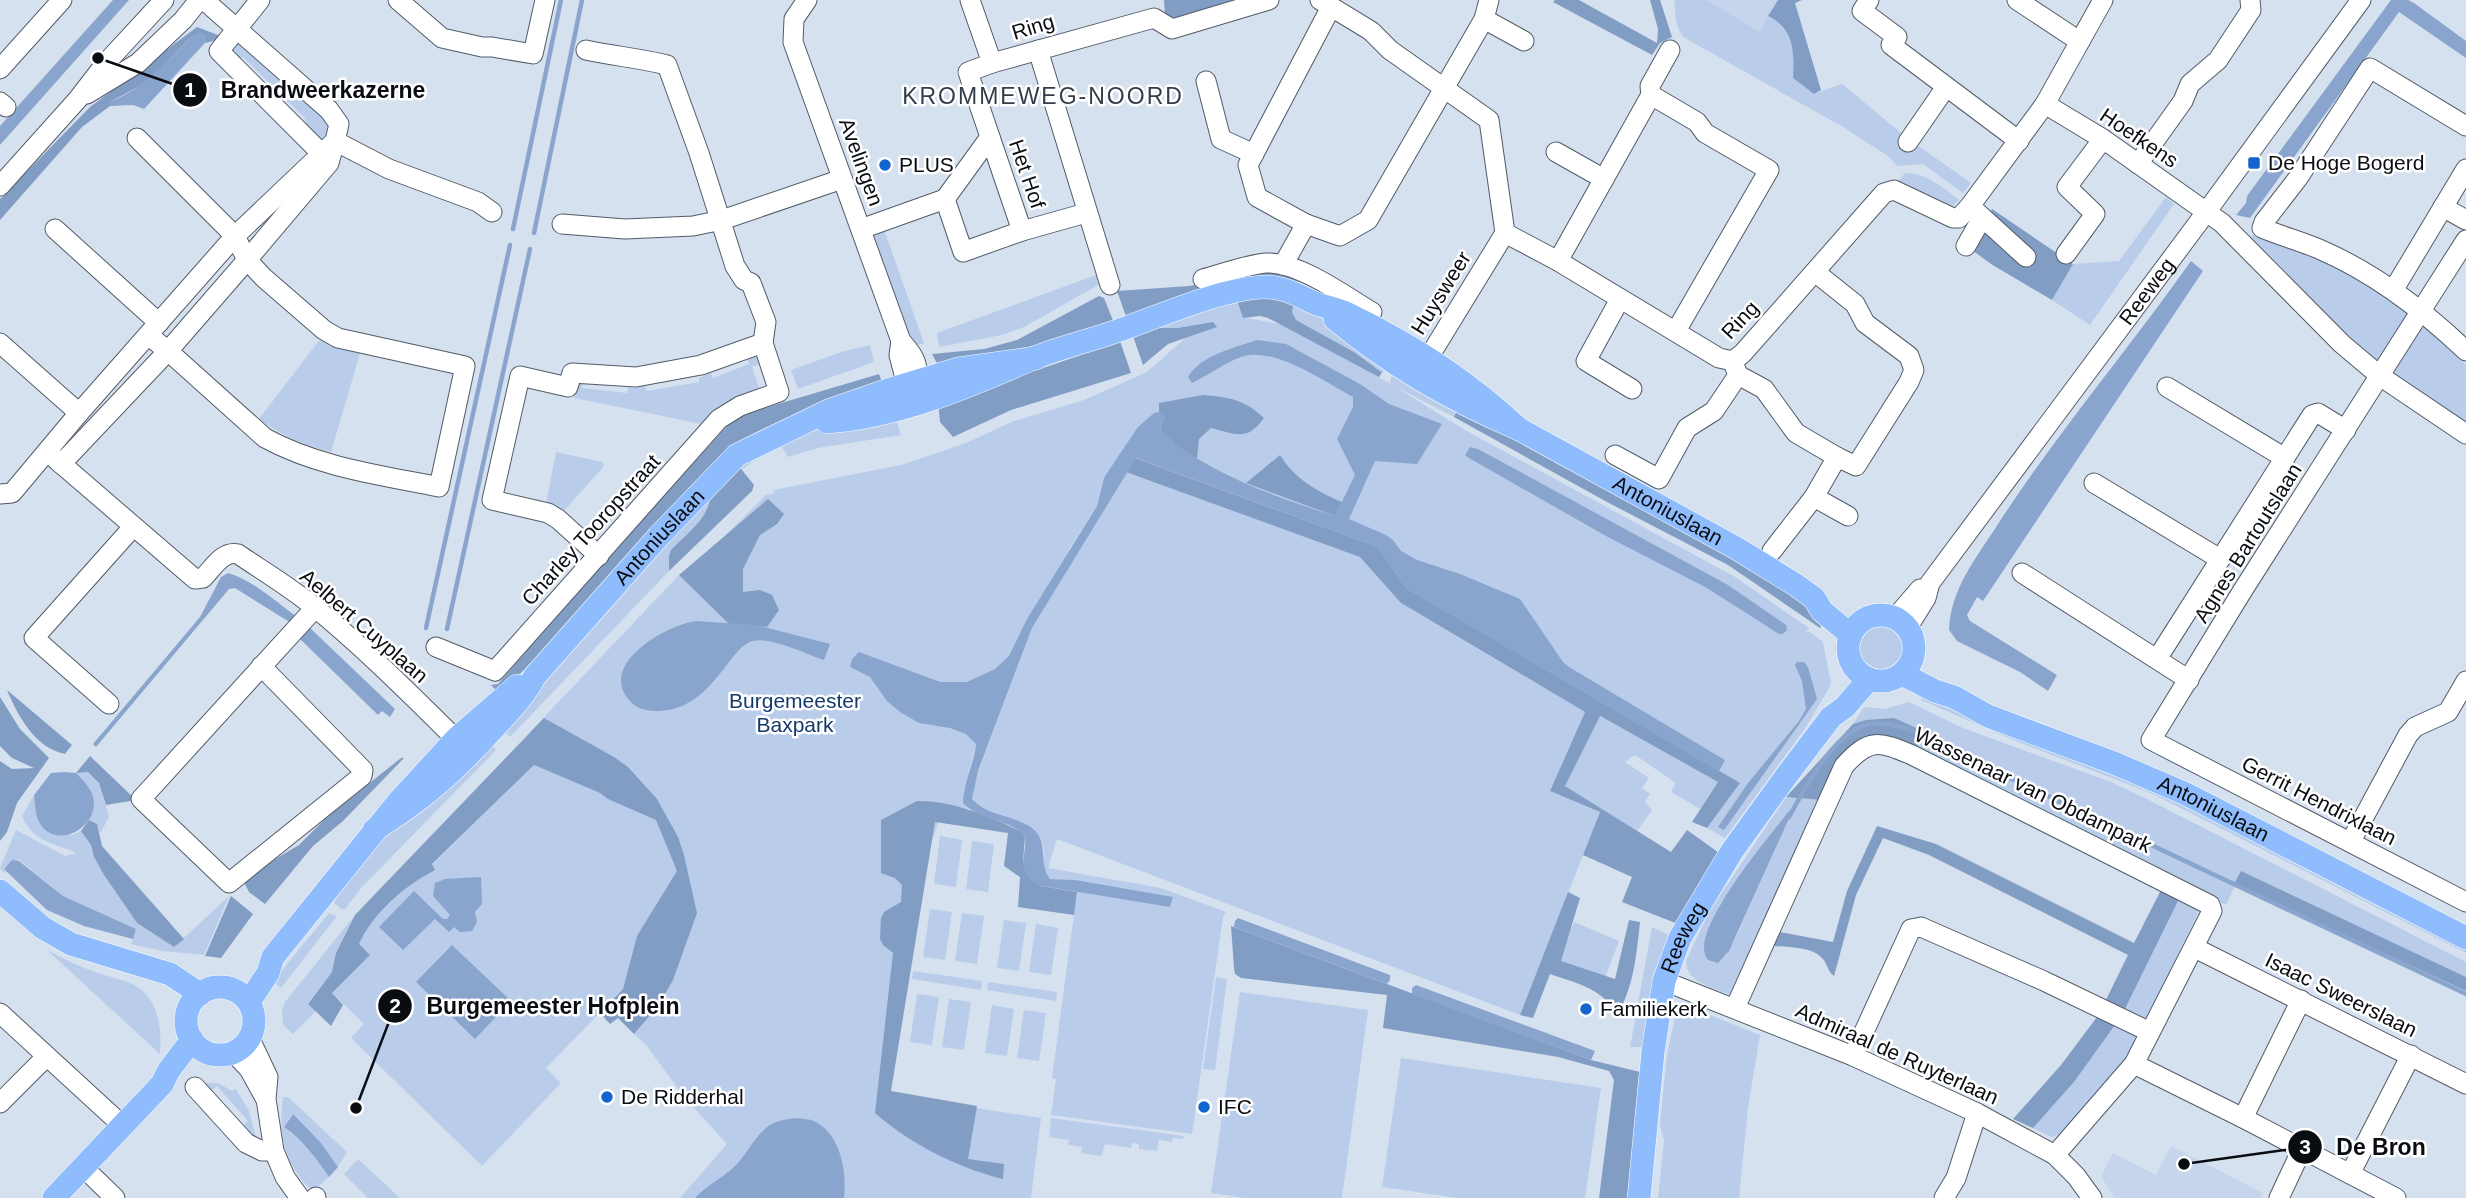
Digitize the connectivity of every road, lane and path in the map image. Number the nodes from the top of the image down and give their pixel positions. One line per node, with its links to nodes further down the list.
1 (62, 0): 24 (street)
2 (164, 0): 29 (street)
3 (202, 0): 17 (street); 29 (street)
4 (260, 0): 17 (street)
5 (398, 0): 6 (street)
6 (545, 0)
7 (807, 0): 42 (street, Avelingen)
8 (970, 0): 23 (street, Ring)
9 (1269, 0): 21 (street, Ring)
10 (2017, 0): 19 (street)
11 (2103, 0): 19 (street)
12 (2250, 0): 40 (street)
13 (2361, 0): 47 (street, Reeweg)
14 (1326, 4): 27 (street); 39 (street)
15 (1861, 4): 26 (street)
16 (1487, 9): 18 (street); 27 (street)
17 (235, 29): 37 (street); 37 (street)
18 (1524, 41)
19 (2079, 41): 30 (street)
20 (586, 50): 51 (street)
21 (1038, 50): 23 (street, Ring); 50 (street)
22 (1670, 50): 28 (street)
23 (992, 63): 32 (street, Het Hof)
24 (0, 69)
25 (1206, 81): 39 (street)
26 (1946, 87): 35 (street); 36 (street)
27 (1444, 89): 54 (street); 58 (street)
28 (1651, 95): 43 (street); 75 (street)
29 (78, 100): 44 (street)
30 (2045, 104): 34 (street, Hoefkens); 35 (street)
31 (2466, 126): 70 (street)
32 (990, 137): 45 (street, Het Hof); 57 (street, Het Hof)
33 (137, 138): 59 (street)
34 (2102, 139): 40 (street, Hoefkens); 62 (street)
35 (2019, 141): 49 (street)
36 (1908, 142)
37 (328, 147): 48 (street); 59 (street); 64 (street)
38 (1556, 152): 43 (street)
39 (1254, 154): 54 (street)
40 (2138, 164): 47 (street, Hoefkens)
41 (2466, 169): 46 (street)
42 (842, 179): 51 (street); 56 (street, Avelingen)
43 (1604, 179): 65 (street)
44 (0, 186)
45 (945, 199): 56 (street); 57 (street, Het Hof)
46 (2443, 207): 52 (street); 70 (street)
47 (2207, 211): 82 (street); 103 (street, Reeweg)
48 (492, 212)
49 (1976, 212): 61 (street); 63 (street); 67 (street, Ring)
50 (1086, 213): 57 (street); 69 (street)
51 (722, 220): 53 (street); 77 (street)
52 (2466, 220)
53 (562, 223)
54 (1306, 224): 66 (street)
55 (55, 229): 74 (street)
56 (861, 229): 85 (street, Avelingen)
57 (1022, 231)
58 (1505, 233): 65 (street, Ring); 80 (street, Huysweer)
59 (235, 236): 64 (street); 74 (street)
60 (2466, 240): 72 (street, Agnes Bartoutslaan)
61 (1966, 246)
62 (2066, 254)
63 (2026, 257)
64 (247, 260): 78 (street); 78 (street)
65 (1558, 261): 71 (street, Ring)
66 (1283, 265): 68 (street); 73 (street)
67 (1815, 272): 81 (street, Ring); 90 (street)
68 (1203, 279)
69 (1110, 285)
70 (2393, 289): 72 (street)
71 (1620, 299): 75 (street, Ring); 84 (street)
72 (2420, 310): 79 (street); 82 (street, Agnes Bartoutslaan)
73 (1372, 312)
74 (154, 329): 78 (street); 86 (street)
75 (1676, 331): 81 (street, Ring)
76 (0, 343): 86 (street)
77 (763, 343): 99 (street, Charley Tooropstraat); 99 (street)
78 (168, 351): 91 (street)
79 (2466, 351)
80 (1423, 367): 85 (main road, Antoniuslaan); 104 (main road, Antoniuslaan)
81 (1735, 368): 89 (street); 90 (street)
82 (2380, 376): 87 (street, Agnes Bartoutslaan); 88 (street)
83 (2167, 387): 92 (street, Agnes Bartoutslaan)
84 (1632, 389)
85 (918, 391): 114 (main road, Antoniuslaan)
86 (79, 412): 91 (street)
87 (2346, 430): 92 (street, Agnes Bartoutslaan); 110 (street, Agnes Bartoutslaan)
88 (2466, 435)
89 (1615, 455)
90 (1837, 457): 95 (street)
91 (54, 458): 94 (street); 97 (street, Aelbert Cuyplaan)
92 (2284, 458): 100 (street, Agnes Bartoutslaan)
93 (2094, 482): 100 (street, Agnes Bartoutslaan)
94 (0, 494)
95 (1814, 497): 96 (street); 98 (street)
96 (1848, 516)
97 (133, 527): 102 (street, Aelbert Cuyplaan); 112 (street)
98 (1772, 551)
99 (599, 555): 105 (street, Charley Tooropstraat)
100 (2220, 559): 106 (street, Agnes Bartoutslaan)
101 (2022, 573): 106 (street)
102 (315, 608): 107 (street); 114 (street, Aelbert Cuyplaan)
103 (1901, 622): 104 (main road); 108 (main road)
104 (1855, 629): 109 (main road)
105 (436, 646)
106 (2157, 659): 110 (street)
107 (261, 666): 107 (street)
108 (1907, 668): 109 (main road); 118 (main road, Antoniuslaan)
109 (1862, 674): 120 (main road, Reeweg)
110 (2189, 680): 113 (street, Agnes Bartoutslaan)
111 (2466, 681): 115 (street)
112 (109, 704)
113 (2151, 740): 115 (street, Gerrit Hendrixlaan)
114 (463, 746): 121 (main road, Antoniuslaan)
115 (2351, 841): 117 (street, Gerrit Hendrixlaan)
116 (0, 891): 122 (main road)
117 (2466, 902)
118 (2466, 938)
119 (2195, 948): 123 (street, Isaac Sweerslaan); 124 (street, Wassenaar van Obdampark); 126 (street)
120 (1664, 981): 124 (street, Admiraal de Ruyterlaan); 147 (main road, Reeweg)
121 (243, 997): 122 (main road); 128 (main road)
122 (195, 1000): 127 (main road)
123 (2301, 1000): 129 (street, Isaac Sweerslaan); 137 (street)
124 (1735, 1008): 131 (street, Admiraal de Ruyterlaan)
125 (0, 1013): 130 (street)
126 (2150, 1032): 131 (street); 132 (street)
127 (198, 1046): 128 (main road); 138 (main road)
128 (242, 1046): 140 (street)
129 (2411, 1055): 133 (street, Isaac Sweerslaan); 143 (street)
130 (46, 1056): 135 (street); 138 (street)
131 (1853, 1056): 136 (street, Admiraal de Ruyterlaan)
132 (2134, 1065): 137 (street); 141 (street)
133 (2466, 1084)
134 (195, 1087): 140 (street)
135 (0, 1103)
136 (1977, 1113): 141 (street, Admiraal de Ruyterlaan); 148 (street)
137 (2243, 1118): 139 (street)
138 (123, 1125): 142 (main road)
139 (2302, 1149): 143 (street); 150 (street)
140 (274, 1151): 146 (street)
141 (2055, 1155): 149 (street, Admiraal de Ruyterlaan)
142 (83, 1167): 144 (main road); 145 (street)
143 (2350, 1174): 151 (street)
144 (54, 1198)
145 (115, 1198)
146 (300, 1198)
147 (1639, 1198)
148 (1944, 1198)
149 (2092, 1198)
150 (2279, 1198)
151 (2396, 1198)

